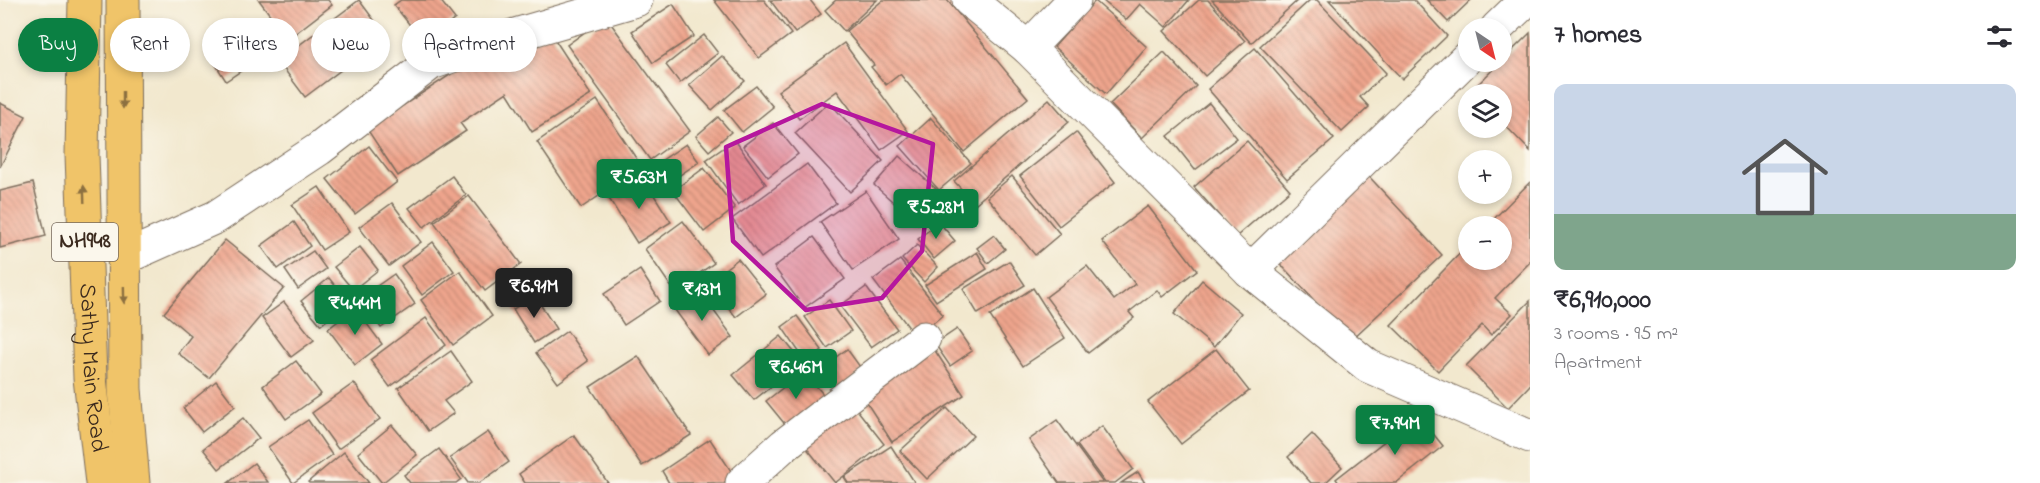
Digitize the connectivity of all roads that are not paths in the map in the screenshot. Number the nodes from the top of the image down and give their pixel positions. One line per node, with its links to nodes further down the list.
1 (85, 0): 14 (highway, Sathy Main Road / NH948, one-way to 1)
2 (123, 0): 10 (highway, Sathy Main Road / NH948, one-way to 10)
3 (636, 0): 10 (street)
4 (969, 0): 8 (street)
5 (1074, 0): 8 (street)
6 (1526, 0): 7 (street)
7 (1507, 18)
8 (1028, 48): 11 (street)
9 (1458, 67): 11 (street)
10 (124, 258): 15 (highway, Sathy Main Road / NH948, one-way to 15)
11 (1250, 271): 13 (street)
12 (924, 338): 16 (street)
13 (1530, 436)
14 (102, 483)
15 (133, 483)
16 (742, 483)

